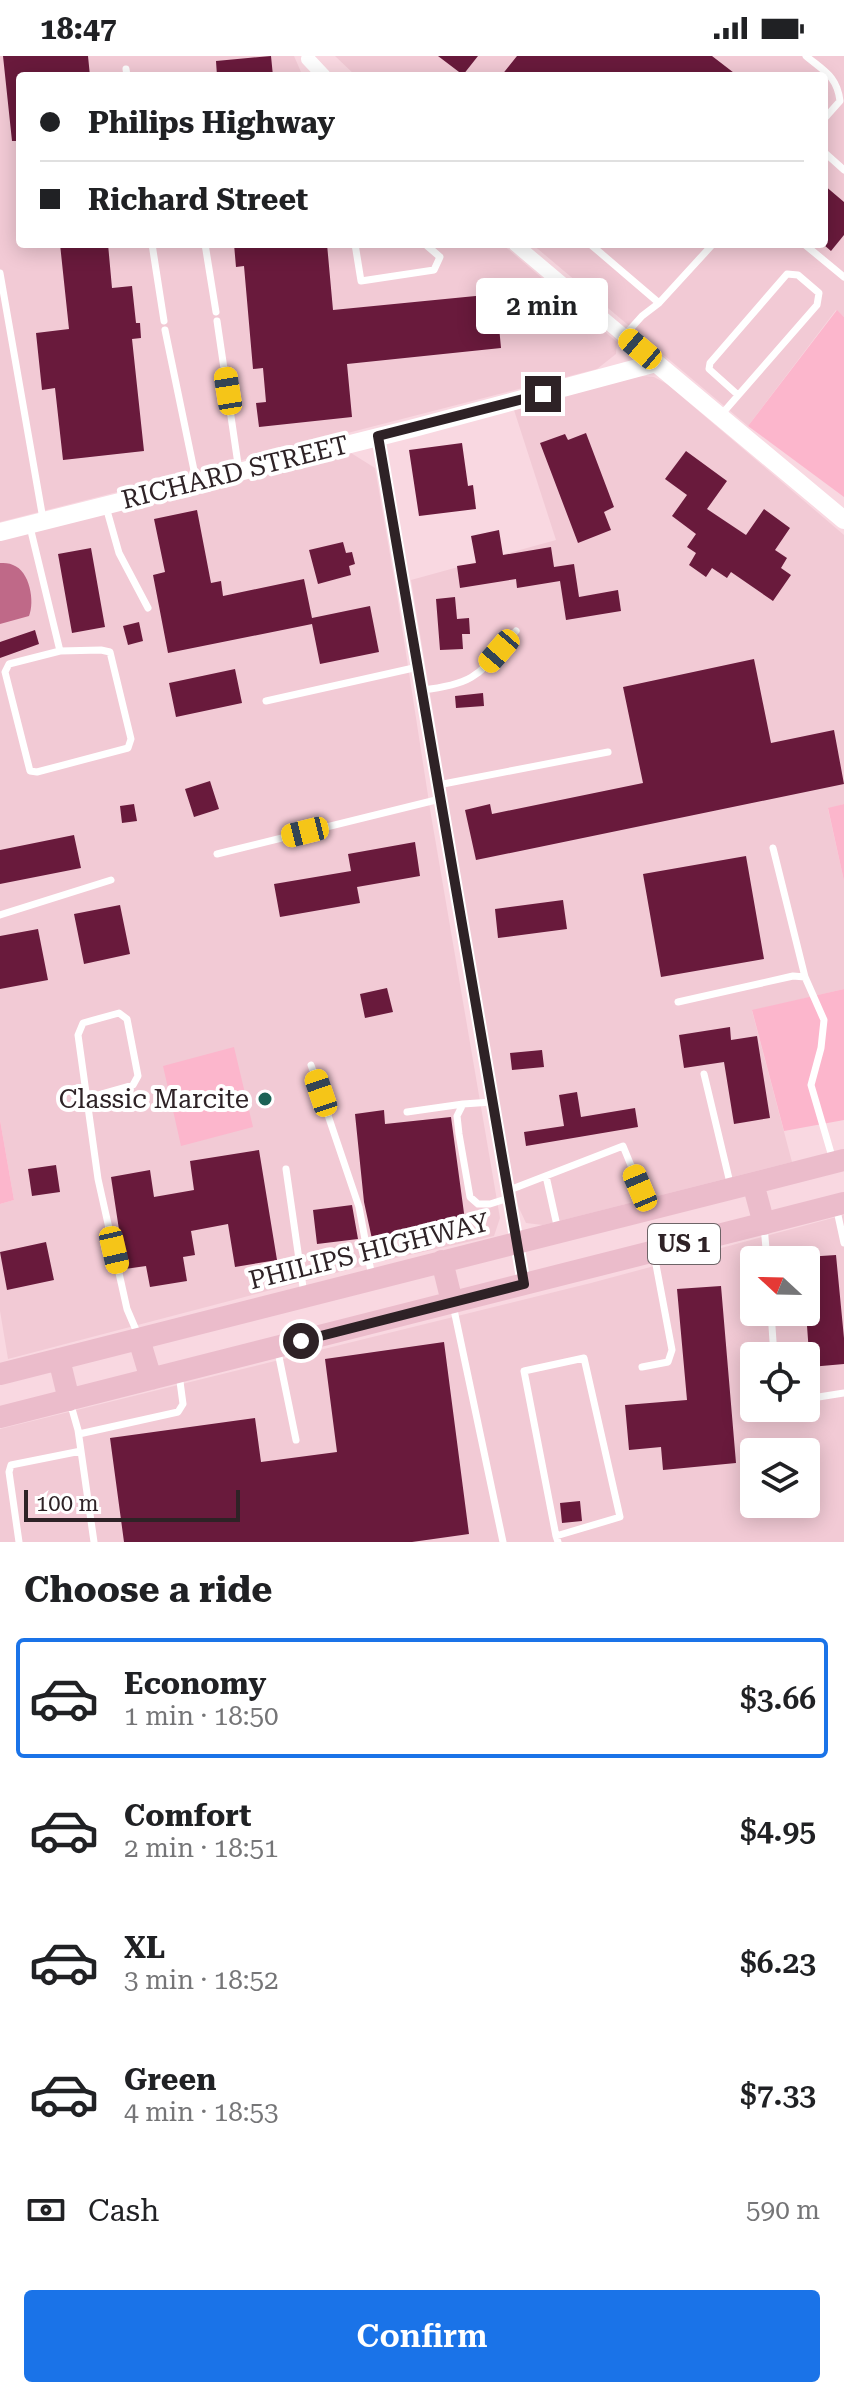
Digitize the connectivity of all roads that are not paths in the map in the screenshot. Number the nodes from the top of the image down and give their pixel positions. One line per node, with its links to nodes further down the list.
1 (806, 56): 4 (lane)
2 (308, 59): 3 (street)
3 (320, 72)
4 (825, 72)
5 (828, 74): 6 (lane)
6 (828, 114)
7 (828, 156): 8 (lane)
8 (844, 170)
9 (153, 248): 26 (lane)
10 (206, 248): 25 (lane)
11 (356, 248): 12 (lane)
12 (430, 248)
13 (520, 248): 20 (street)
14 (595, 248): 19 (lane)
15 (709, 248): 19 (lane)
16 (809, 248): 18 (lane)
17 (0, 273): 29 (lane)
18 (844, 277)
19 (659, 303): 20 (lane)
20 (624, 336): 21 (street)
21 (656, 363): 23 (street); 24 (street, RICHARD STREET)
22 (738, 395): 22 (lane); 23 (lane)
23 (720, 417): 28 (street)
24 (378, 436): 25 (street, RICHARD STREET); 34 (street)
25 (239, 471): 26 (street, RICHARD STREET)
26 (196, 482): 27 (street, RICHARD STREET)
27 (106, 505): 29 (street, RICHARD STREET); 31 (lane)
28 (844, 520)
29 (37, 523): 30 (street, RICHARD STREET); 33 (lane)
30 (1, 527)
31 (148, 608)
32 (516, 631): 35 (lane)
33 (60, 651): 33 (lane)
34 (418, 667): 35 (street); 36 (lane)
35 (422, 690): 38 (street)
36 (266, 701)
37 (608, 752): 38 (lane)
38 (439, 792): 40 (lane); 48 (street)
39 (773, 848): 43 (lane)
40 (217, 854)
41 (111, 880): 42 (lane)
42 (0, 915)
43 (805, 977): 44 (lane); 51 (lane)
44 (678, 1002)
45 (311, 1065): 65 (lane)
46 (704, 1074): 54 (lane)
47 (87, 1098): 47 (lane); 69 (lane)
48 (492, 1102): 49 (lane); 55 (street)
49 (463, 1104): 50 (lane); 55 (lane)
50 (407, 1112)
51 (839, 1161): 54 (main road, PHILIPS HIGHWAY / US 1)
52 (286, 1169): 67 (lane)
53 (546, 1176): 55 (lane); 57 (lane); 59 (lane)
54 (742, 1186): 57 (main road, PHILIPS HIGHWAY / US 1); 58 (main road)
55 (508, 1194): 60 (street)
56 (840, 1204): 58 (main road, US 1); 61 (lane)
57 (649, 1209): 59 (main road, PHILIPS HIGHWAY / US 1)
58 (764, 1224): 62 (lane); 63 (main road, US 1)
59 (559, 1232): 60 (main road, PHILIPS HIGHWAY / US 1)
60 (516, 1243): 64 (main road, PHILIPS HIGHWAY / US 1); 66 (street)
61 (844, 1243)
62 (766, 1246)
63 (654, 1251): 66 (main road, US 1); 72 (lane)
64 (442, 1261): 65 (main road, PHILIPS HIGHWAY / US 1); 68 (main road)
65 (372, 1279): 67 (main road, PHILIPS HIGHWAY / US 1)
66 (524, 1284): 68 (main road, US 1)
67 (304, 1297): 69 (main road, PHILIPS HIGHWAY / US 1)
68 (452, 1302): 70 (main road, US 1); 86 (lane)
69 (139, 1339): 71 (main road, PHILIPS HIGHWAY / US 1); 75 (main road)
70 (277, 1347): 73 (main road, US 1); 81 (lane)
71 (59, 1359): 74 (main road, PHILIPS HIGHWAY / US 1); 78 (main road)
72 (642, 1367)
73 (179, 1372): 75 (main road, US 1); 80 (lane)
74 (0, 1374)
75 (151, 1379): 78 (main road, US 1)
76 (844, 1393): 77 (lane)
77 (820, 1397)
78 (69, 1400): 79 (main road, US 1); 80 (lane)
79 (0, 1417)
80 (79, 1434): 82 (lane)
81 (296, 1440)
82 (81, 1451): 84 (lane); 85 (lane)
83 (557, 1539): 83 (lane)
84 (19, 1542)
85 (94, 1542)
86 (503, 1542)

